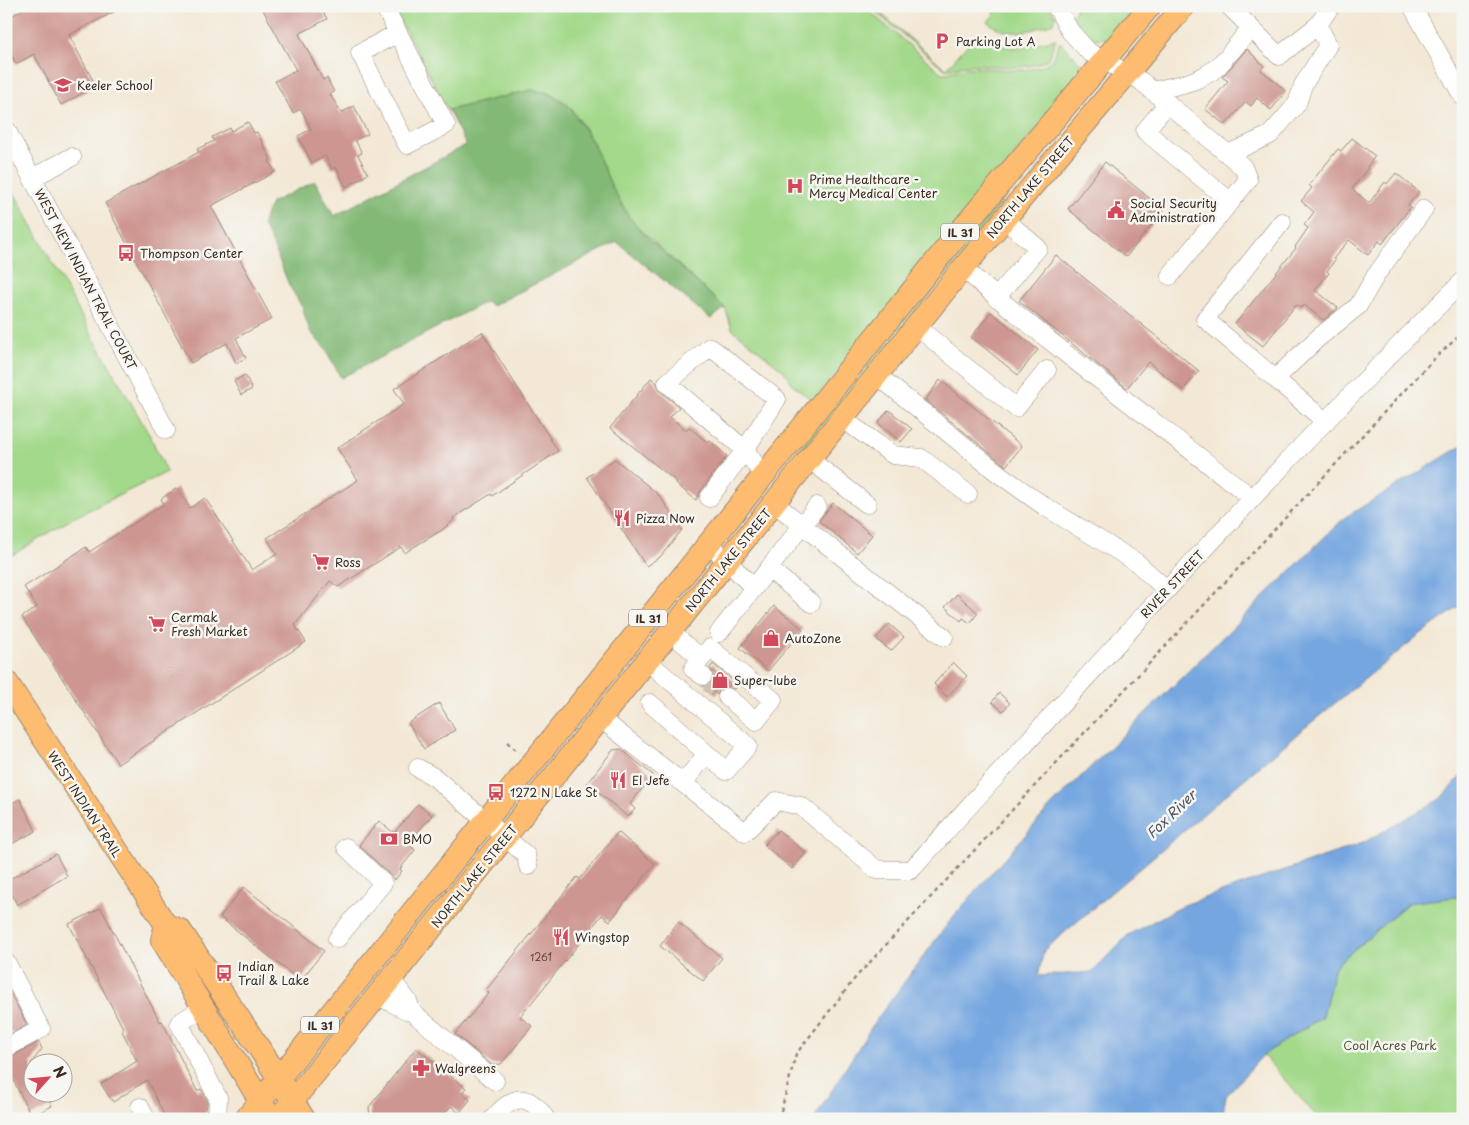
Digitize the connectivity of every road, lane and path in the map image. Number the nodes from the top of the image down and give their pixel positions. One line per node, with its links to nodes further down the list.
1 (384, 6): 10 (street)
2 (1056, 6): 11 (street)
3 (1150, 6): 11 (main road, NORTH LAKE STREET / IL 31)
4 (1184, 6): 12 (main road, NORTH LAKE STREET)
5 (1229, 6): 9 (street)
6 (1331, 6): 8 (street)
7 (1412, 6): 14 (street)
8 (1318, 25): 9 (street); 17 (street)
9 (1250, 29): 13 (street)
10 (398, 33): 10 (street)
11 (1104, 60): 12 (street); 38 (main road, NORTH LAKE STREET / IL 31)
12 (1127, 73): 13 (street); 22 (main road, NORTH LAKE STREET)
13 (1152, 91): 15 (street)
14 (1463, 97)
15 (1168, 103): 17 (street); 20 (street)
16 (6, 129): 19 (street, WEST NEW INDIAN TRAIL COURT)
17 (1228, 154): 20 (street)
18 (72, 157): 19 (street)
19 (32, 178): 35 (street, WEST NEW INDIAN TRAIL COURT)
20 (1231, 202): 25 (street)
21 (1424, 209): 32 (street)
22 (1004, 219): 24 (main road, NORTH LAKE STREET); 27 (street)
23 (1282, 222): 32 (street)
24 (963, 268): 27 (street); 28 (main road, NORTH LAKE STREET)
25 (1170, 276)
26 (1463, 281): 34 (street, RIVER STREET)
27 (996, 298): 41 (street)
28 (916, 326): 30 (street); 31 (main road, NORTH LAKE STREET)
29 (1463, 336): 84 (path)
30 (1047, 370)
31 (877, 375): 33 (main road, NORTH LAKE STREET); 50 (street)
32 (1275, 379): 34 (street)
33 (843, 419): 37 (main road, NORTH LAKE STREET); 39 (street)
34 (1326, 422): 41 (street, RIVER STREET)
35 (166, 430)
36 (745, 450): 36 (street); 38 (street); 40 (street)
37 (809, 459): 42 (main road, NORTH LAKE STREET); 43 (street)
38 (763, 475): 46 (main road, NORTH LAKE STREET / IL 31)
39 (968, 494)
40 (709, 498)
41 (1252, 498): 50 (street, RIVER STREET)
42 (774, 503): 45 (street); 47 (main road, NORTH LAKE STREET)
43 (867, 504)
44 (817, 506): 45 (street)
45 (802, 526): 48 (street); 54 (street)
46 (709, 543): 47 (street); 63 (main road, NORTH LAKE STREET / IL 31)
47 (727, 561): 49 (street); 52 (main road, NORTH LAKE STREET)
48 (769, 568): 49 (street); 51 (street)
49 (754, 588): 53 (street)
50 (1167, 590): 62 (street, RIVER STREET)
51 (811, 603)
52 (670, 632): 55 (main road, NORTH LAKE STREET); 57 (street)
53 (719, 634)
54 (944, 637)
55 (647, 661): 59 (main road, NORTH LAKE STREET); 60 (street)
56 (6, 681): 67 (main road, WEST INDIAN TRAIL)
57 (729, 694)
58 (650, 703): 60 (street)
59 (600, 718): 62 (street); 64 (main road, NORTH LAKE STREET)
60 (707, 754): 62 (street)
61 (418, 768): 63 (street)
62 (683, 783)
63 (485, 820): 64 (street); 75 (main road, NORTH LAKE STREET / IL 31)
64 (506, 837): 66 (street); 70 (main road, NORTH LAKE STREET)
65 (346, 847): 68 (street)
66 (528, 866)
67 (166, 925): 72 (main road); 75 (main road, WEST INDIAN TRAIL)
68 (338, 939)
69 (6, 962): 74 (street)
70 (391, 979): 71 (main road, NORTH LAKE STREET); 73 (street)
71 (377, 997): 73 (street); 78 (main road, NORTH LAKE STREET)
72 (203, 1008): 77 (main road); 79 (street)
73 (412, 1012): 76 (street)
74 (6, 1048)
75 (278, 1078): 77 (main road, NORTH LAKE STREET / IL 31); 78 (main road, WEST INDIAN TRAIL)
76 (495, 1082)
77 (266, 1110): 80 (main road, NORTH LAKE STREET / IL 31)
78 (298, 1110): 81 (main road, NORTH LAKE STREET)
79 (216, 1119)
80 (246, 1119)
81 (278, 1119)
82 (493, 1119): 83 (street)
83 (546, 1119)
84 (779, 1119)

